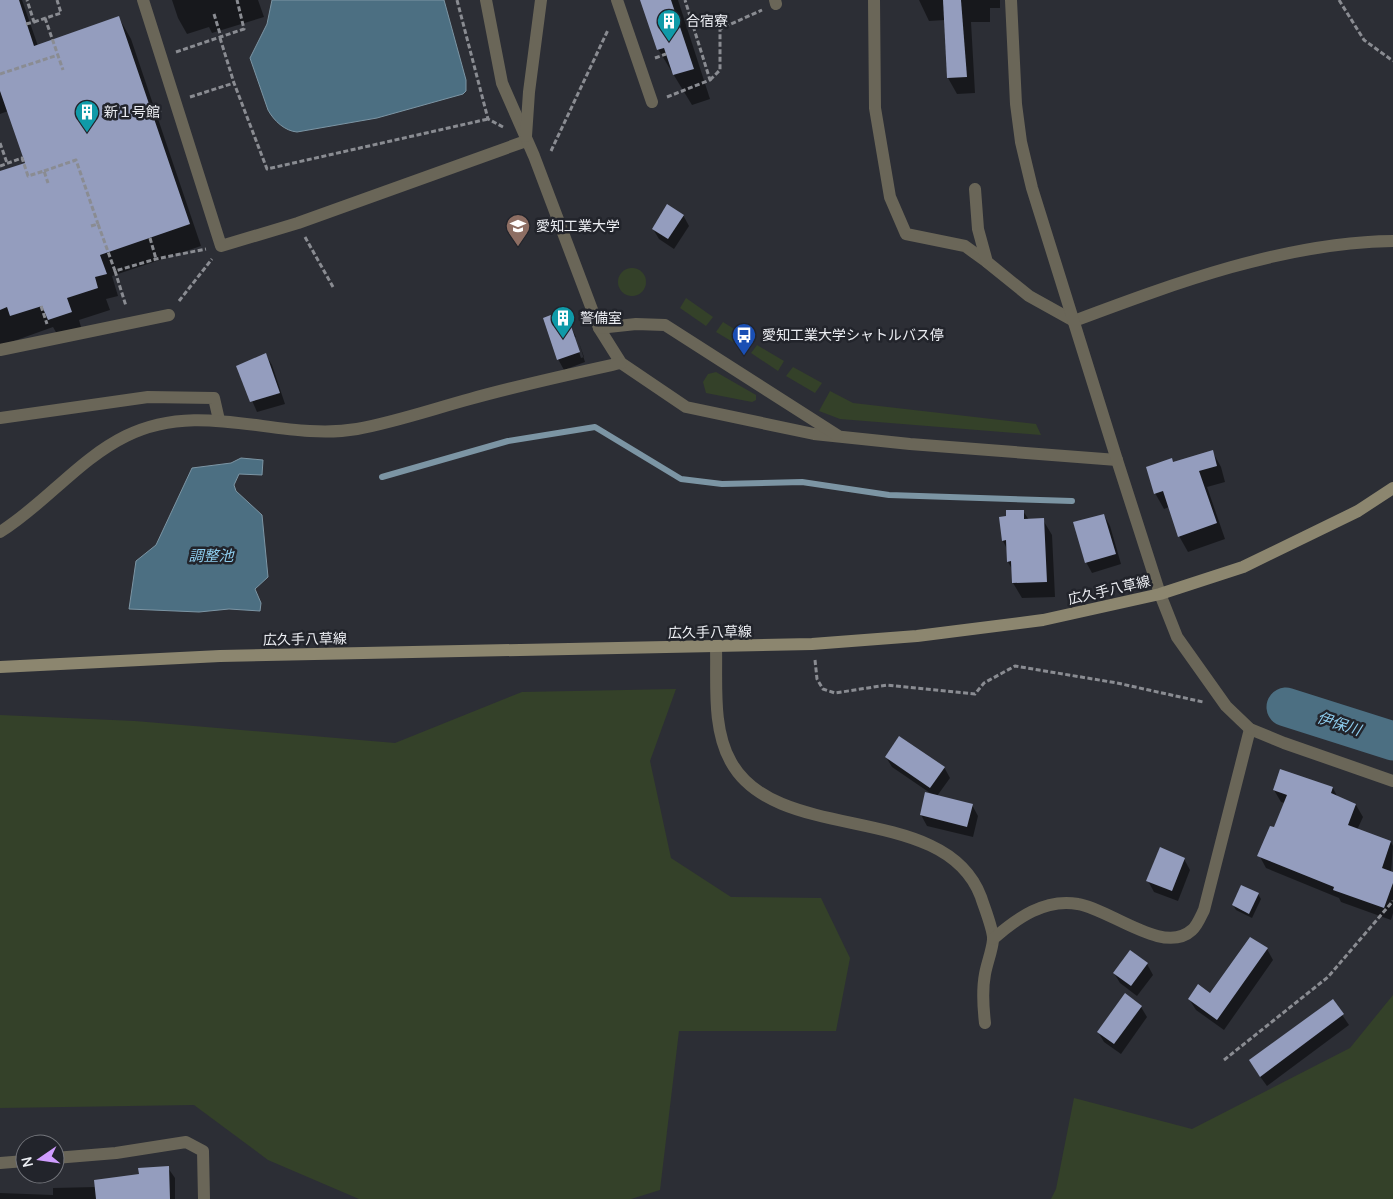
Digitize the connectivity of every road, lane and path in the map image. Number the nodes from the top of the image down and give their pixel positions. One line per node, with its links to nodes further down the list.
1 (27, 0): 16 (path)
2 (57, 0): 15 (path)
3 (143, 0): 20 (street)
4 (237, 0): 18 (path)
5 (457, 0): 25 (path)
6 (486, 0): 28 (street)
7 (541, 0): 28 (street)
8 (685, 0): 24 (path)
9 (874, 0): 43 (street)
10 (1011, 0): 47 (street)
11 (1339, 0): 21 (path)
12 (775, 2): 24 (path)
13 (618, 3): 27 (street); 32 (path)
14 (214, 14): 18 (path)
15 (44, 18): 16 (path); 19 (path)
16 (34, 22): 17 (path)
17 (26, 24)
18 (221, 37): 20 (path); 25 (path)
19 (58, 55): 22 (path); 23 (path)
20 (161, 56): 26 (street)
21 (1393, 61)
22 (63, 70)
23 (0, 74)
24 (710, 80): 27 (path)
25 (234, 83): 26 (path)
26 (176, 102): 40 (street)
27 (652, 102)
28 (526, 141): 32 (street); 40 (street)
29 (0, 143): 30 (path)
30 (7, 164): 31 (path); 33 (path)
31 (0, 166)
32 (538, 167): 49 (street)
33 (44, 171): 34 (path); 36 (path)
34 (48, 183)
35 (975, 189): 43 (street)
36 (98, 224): 37 (path); 44 (path)
37 (91, 226)
38 (150, 238): 42 (path)
39 (1393, 241): 47 (street)
40 (222, 246): 42 (path); 46 (path)
41 (312, 253): 45 (path)
42 (156, 259): 44 (path)
43 (987, 262): 47 (street)
44 (115, 271): 48 (path)
45 (334, 287)
46 (169, 315): 48 (street)
47 (1074, 321): 55 (street)
48 (131, 323): 50 (street)
49 (599, 328): 51 (street); 54 (street)
50 (0, 350)
51 (621, 363): 53 (street); 54 (street)
52 (0, 418): 53 (street)
53 (219, 420): 57 (street)
54 (839, 436): 55 (street)
55 (1117, 460): 58 (street)
56 (1393, 488): 58 (main road, 広久手八草線)
57 (0, 532)
58 (1160, 594): 59 (main road, 広久手八草線); 62 (street)
59 (812, 644): 60 (main road, 広久手八草線); 62 (path)
60 (716, 646): 61 (main road, 広久手八草線); 66 (street)
61 (0, 667)
62 (1226, 706): 63 (street)
63 (1250, 729): 64 (street); 66 (street)
64 (1393, 781)
65 (1393, 901): 68 (path)
66 (993, 939): 67 (street)
67 (985, 1023)
68 (1224, 1060)
69 (65, 1157): 72 (street)
70 (15, 1162): 71 (street)
71 (0, 1163)
72 (204, 1199)

